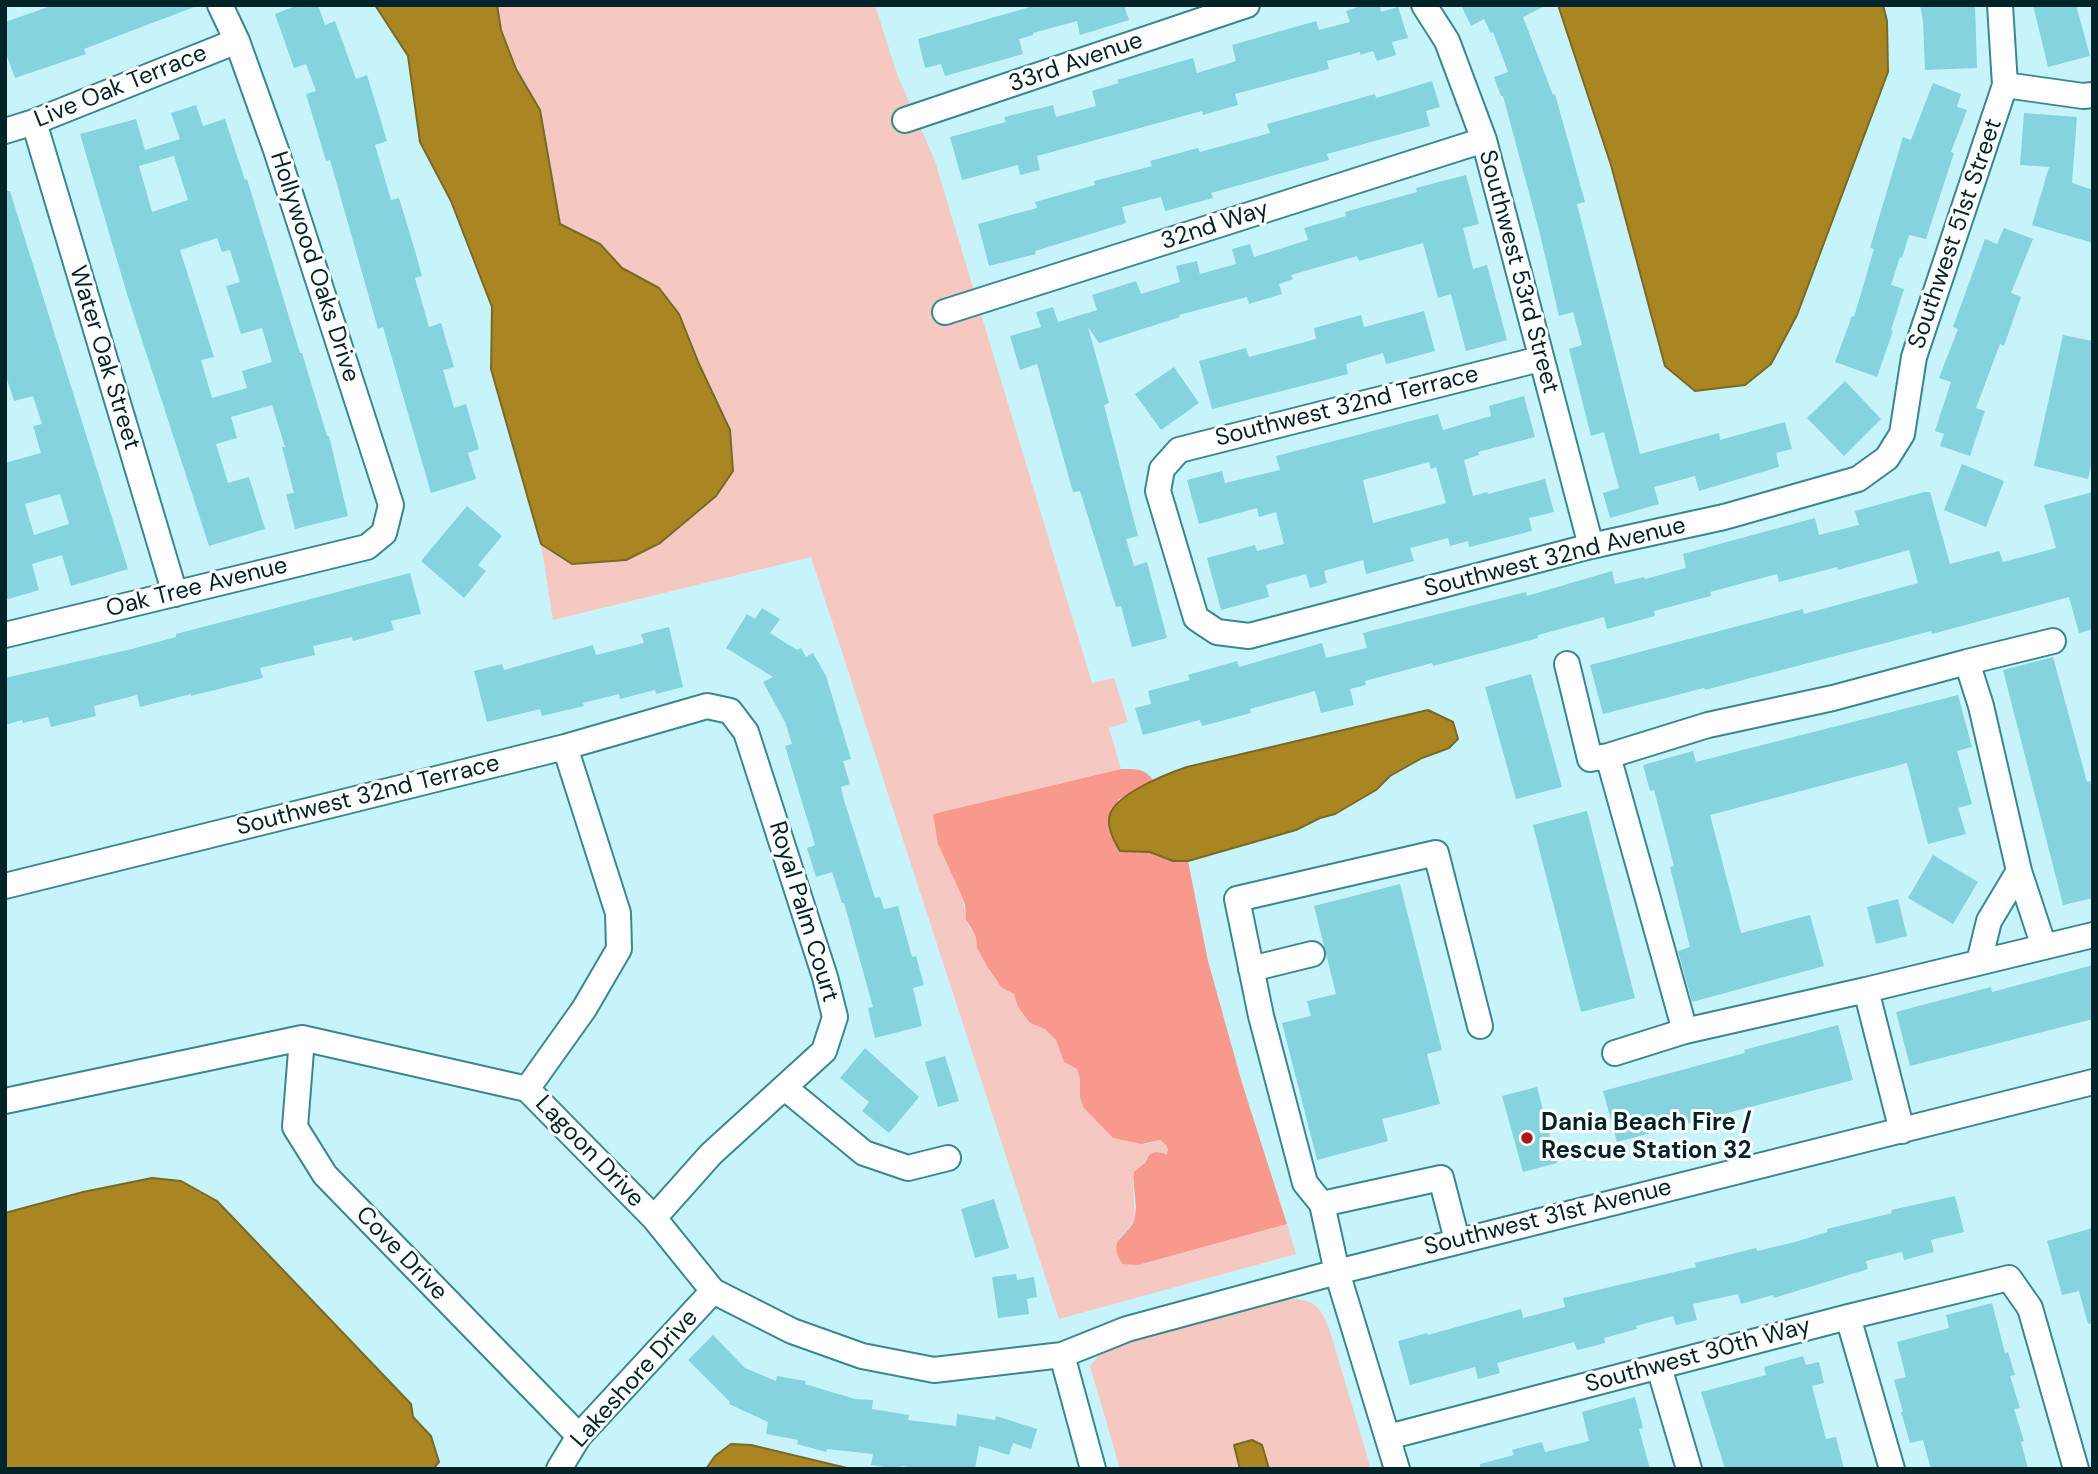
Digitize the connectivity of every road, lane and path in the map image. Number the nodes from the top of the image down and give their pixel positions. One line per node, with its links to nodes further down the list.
1 (220, 5): 5 (street, Hollywood Oaks Drive)
2 (1247, 5): 8 (street, 33rd Avenue)
3 (1424, 5): 11 (street, Southwest 53rd Street)
4 (2000, 5): 6 (street, Southwest 51st Street)
5 (237, 41): 9 (street, Live Oak Terrace); 15 (street, Hollywood Oaks Drive)
6 (2005, 85): 7 (street); 14 (street, Southwest 51st Street)
7 (2093, 95)
8 (905, 120)
9 (34, 122): 10 (street, Live Oak Terrace); 17 (street, Water Oak Street)
10 (5, 131)
11 (1484, 140): 12 (street, 32nd Way); 13 (street, Southwest 53rd Street)
12 (946, 312)
13 (1540, 359): 16 (street, Southwest 53rd Street); 18 (street, Southwest 32nd Terrace)
14 (1887, 458): 16 (street, Southwest 32nd Avenue)
15 (384, 533): 17 (street, Oak Tree Avenue)
16 (1591, 546): 18 (street, Southwest 32nd Avenue)
17 (175, 593): 19 (street, Oak Tree Avenue)
18 (1217, 632)
19 (5, 635)
20 (2053, 641): 21 (street)
21 (1967, 662): 25 (street); 26 (street)
22 (1567, 664): 25 (street)
23 (730, 711): 24 (street, Southwest 32nd Terrace); 39 (street, Royal Palm Court)
24 (565, 747): 27 (street, Southwest 32nd Terrace); 40 (street)
25 (1608, 756): 35 (street)
26 (2019, 871): 29 (street); 31 (street)
27 (5, 886)
28 (2093, 934): 29 (street)
29 (2044, 947): 31 (street)
30 (1312, 954): 32 (street)
31 (1979, 962): 33 (street)
32 (1251, 970): 34 (street); 44 (street)
33 (1866, 990): 35 (street); 42 (street)
34 (1480, 1026)
35 (1685, 1031): 37 (street)
36 (302, 1038): 40 (street, Lagoon Drive); 41 (street, Lagoon Drive); 53 (street, Cove Drive)
37 (1615, 1053)
38 (2093, 1082): 42 (street, Southwest 31st Avenue)
39 (785, 1088): 43 (street); 45 (street, Royal Palm Court)
40 (527, 1089): 45 (street, Lagoon Drive)
41 (5, 1101)
42 (1902, 1131): 46 (street, Southwest 31st Avenue)
43 (948, 1158)
44 (1322, 1204): 46 (street); 47 (street)
45 (654, 1218): 48 (street, Lagoon Drive)
46 (1457, 1240): 47 (street, Southwest 31st Avenue)
47 (1337, 1272): 50 (street, Southwest 31st Avenue); 54 (street)
48 (713, 1291): 51 (street, Lagoon Drive); 53 (street, Lakeshore Drive)
49 (1848, 1317): 52 (street, Southwest 30th Way); 59 (street); 60 (street, Southwest 30th Way)
50 (1128, 1329): 51 (street, Lagoon Drive)
51 (1062, 1355): 56 (street)
52 (1659, 1367): 54 (street, Southwest 30th Way); 58 (street)
53 (579, 1436): 55 (street, Lakeshore Drive)
54 (1388, 1437): 57 (street)
55 (559, 1469)
56 (1093, 1469)
57 (1397, 1469)
58 (1689, 1469)
59 (1892, 1469)
60 (2076, 1469)

